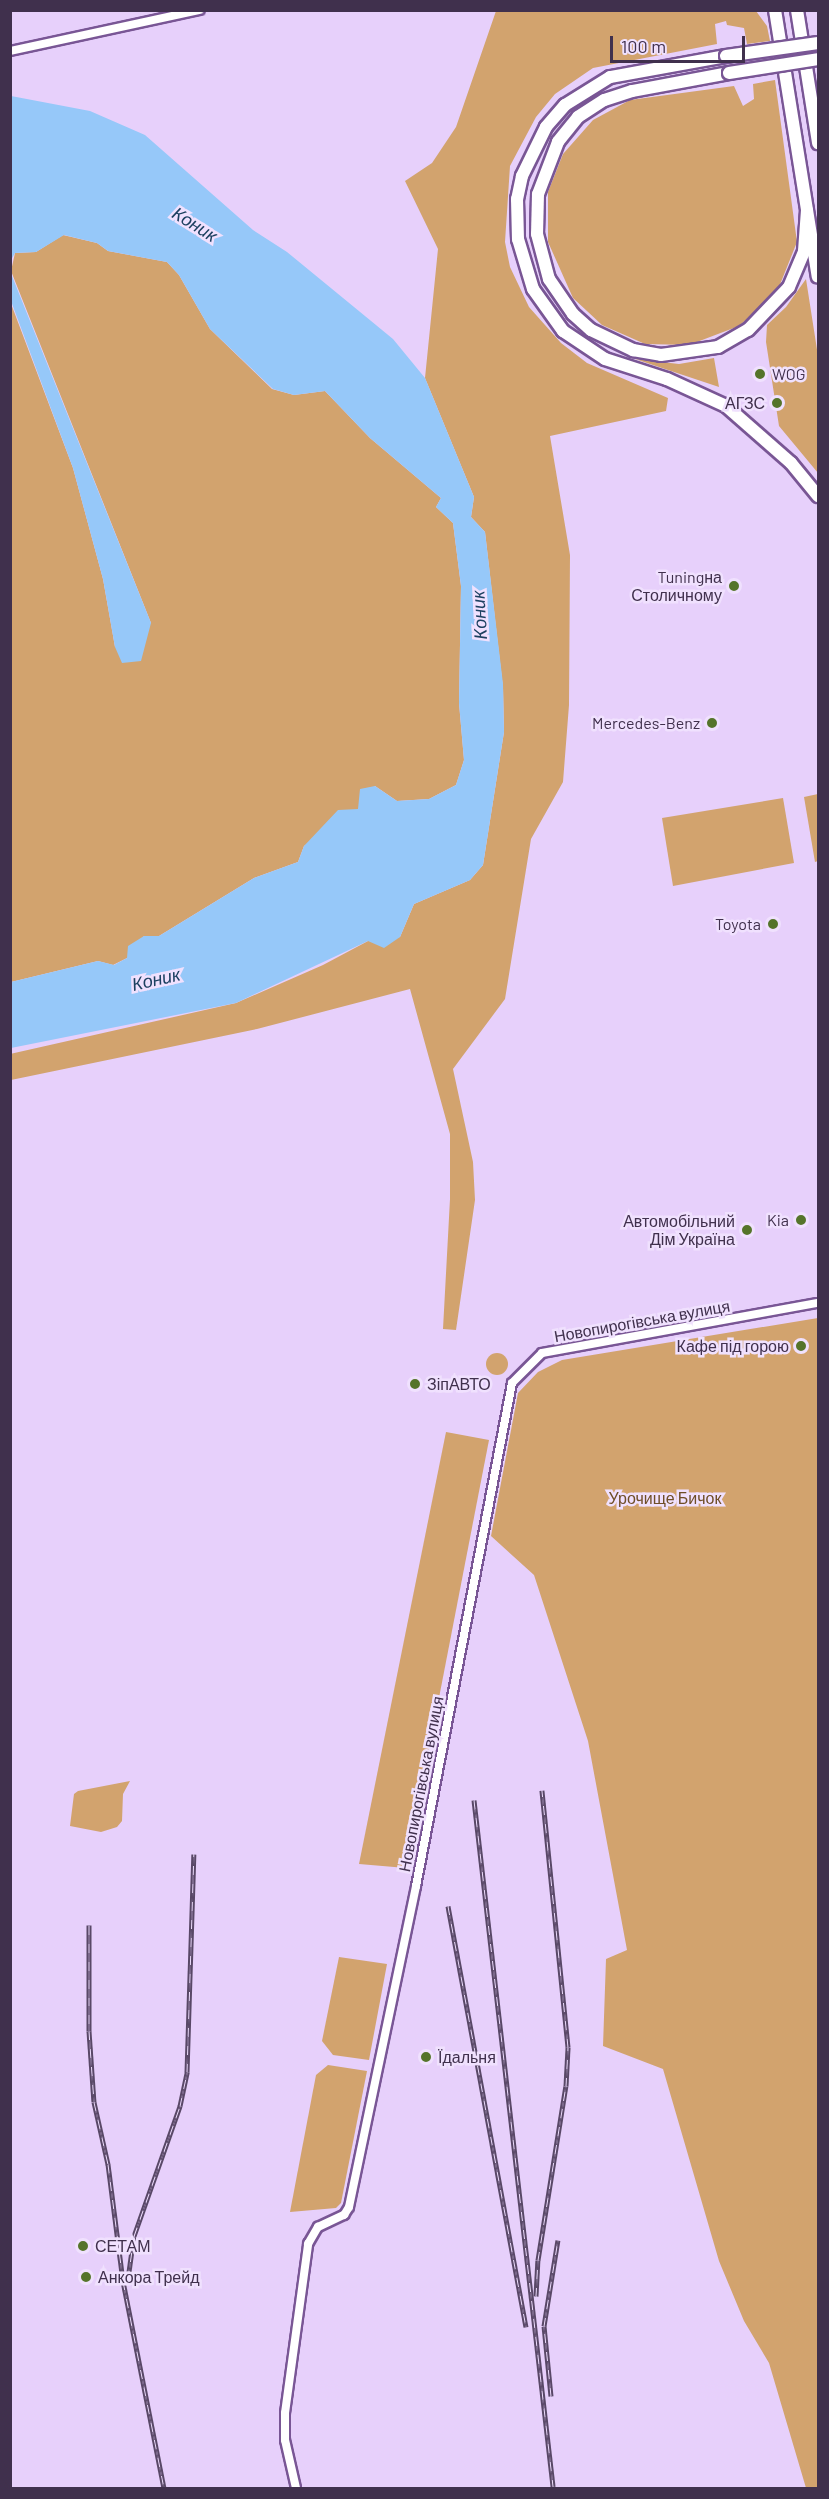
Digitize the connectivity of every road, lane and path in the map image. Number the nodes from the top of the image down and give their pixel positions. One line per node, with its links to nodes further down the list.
1 (200, 10): 5 (street)
2 (775, 10): 8 (main road)
3 (797, 10): 7 (main road)
4 (819, 43): 10 (main road, bridge)
5 (10, 51)
6 (819, 59): 8 (main road, bridge)
7 (819, 143)
8 (807, 210): 9 (main road)
9 (819, 277)
10 (819, 496)
11 (819, 1303): 12 (street, Новопирогівська вулиця)
12 (296, 2488)

